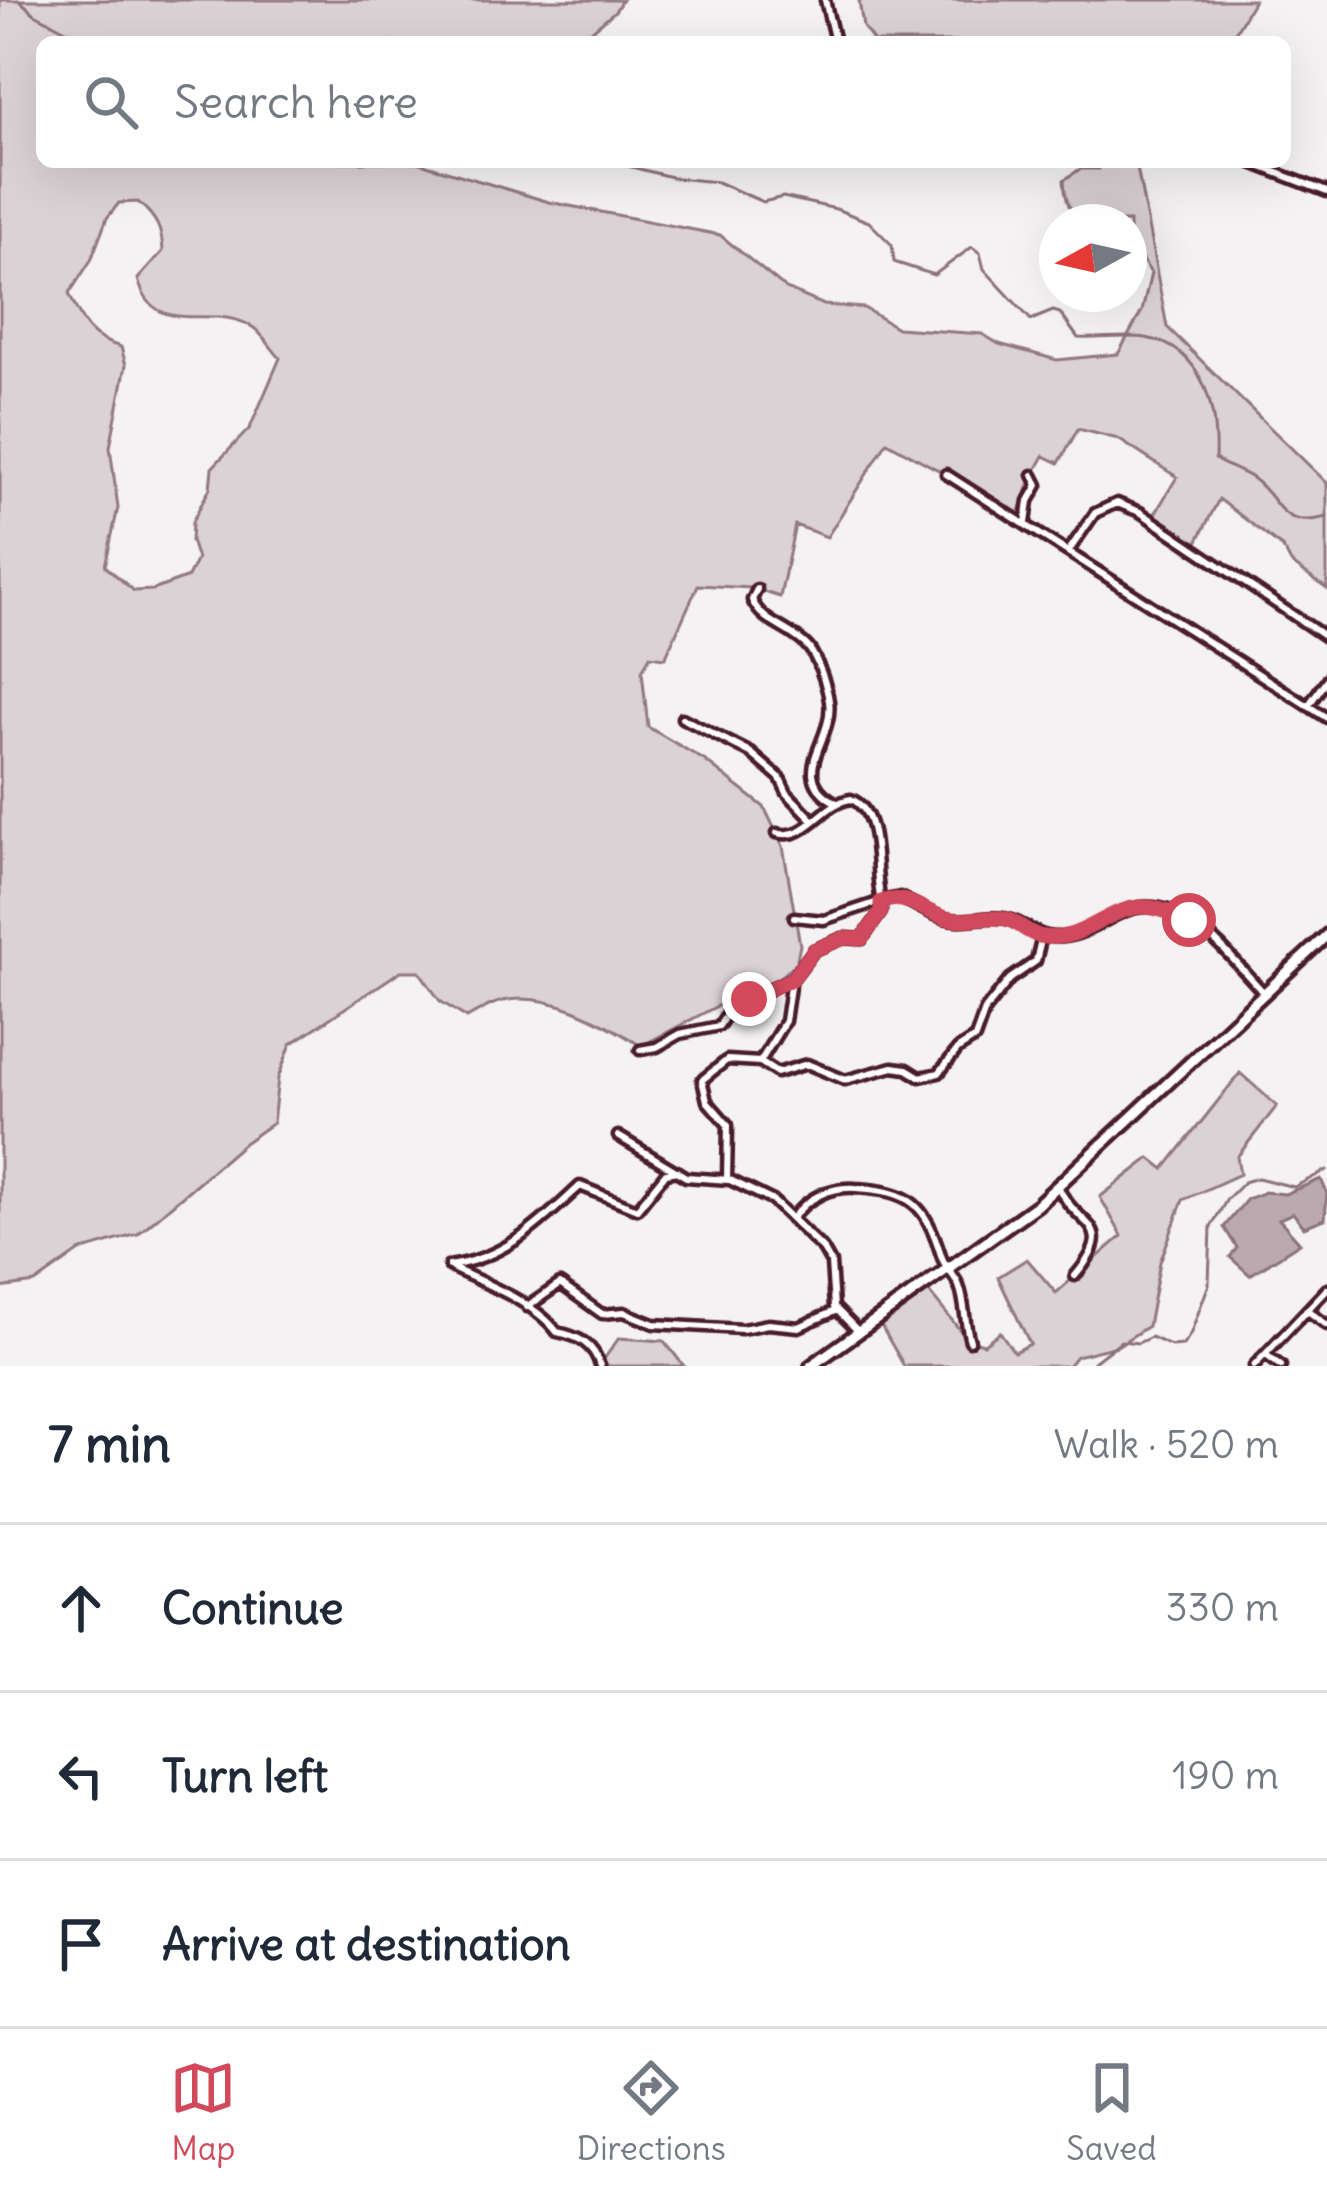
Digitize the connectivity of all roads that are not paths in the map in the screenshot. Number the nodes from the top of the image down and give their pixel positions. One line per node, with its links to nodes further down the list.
1 (825, 0): 2 (street)
2 (834, 36)
3 (1265, 168): 4 (street)
4 (1327, 192)
5 (946, 474): 7 (street)
6 (1033, 475): 7 (street)
7 (1026, 523): 8 (street)
8 (1068, 552): 10 (street); 12 (street)
9 (757, 590): 15 (street)
10 (1327, 638)
11 (1327, 679): 12 (street)
12 (1308, 706): 14 (street)
13 (682, 718): 16 (street)
14 (1327, 718)
15 (836, 803): 16 (street); 18 (street)
16 (814, 820): 17 (street)
17 (777, 833)
18 (881, 902): 19 (street); 21 (street); 22 (street)
19 (794, 917)
20 (1327, 935): 23 (main road)
21 (1042, 936): 23 (street); 25 (street)
22 (791, 979): 24 (street); 25 (street)
23 (1264, 994): 29 (main road)
24 (640, 1050)
25 (760, 1062): 28 (street)
26 (618, 1136): 27 (street)
27 (677, 1171): 28 (street); 34 (street)
28 (727, 1180): 30 (street)
29 (1058, 1186): 31 (main road); 32 (street)
30 (792, 1219): 31 (street); 35 (street)
31 (947, 1269): 38 (main road); 39 (street)
32 (1075, 1276)
33 (1327, 1289): 36 (street)
34 (527, 1307): 35 (street); 41 (street)
35 (837, 1310): 38 (street)
36 (1308, 1310): 37 (street); 40 (street)
37 (1327, 1325)
38 (858, 1331): 42 (main road)
39 (970, 1341)
40 (1267, 1355): 43 (street); 44 (street)
41 (600, 1366)
42 (811, 1366)
43 (1254, 1366)
44 (1281, 1366)

